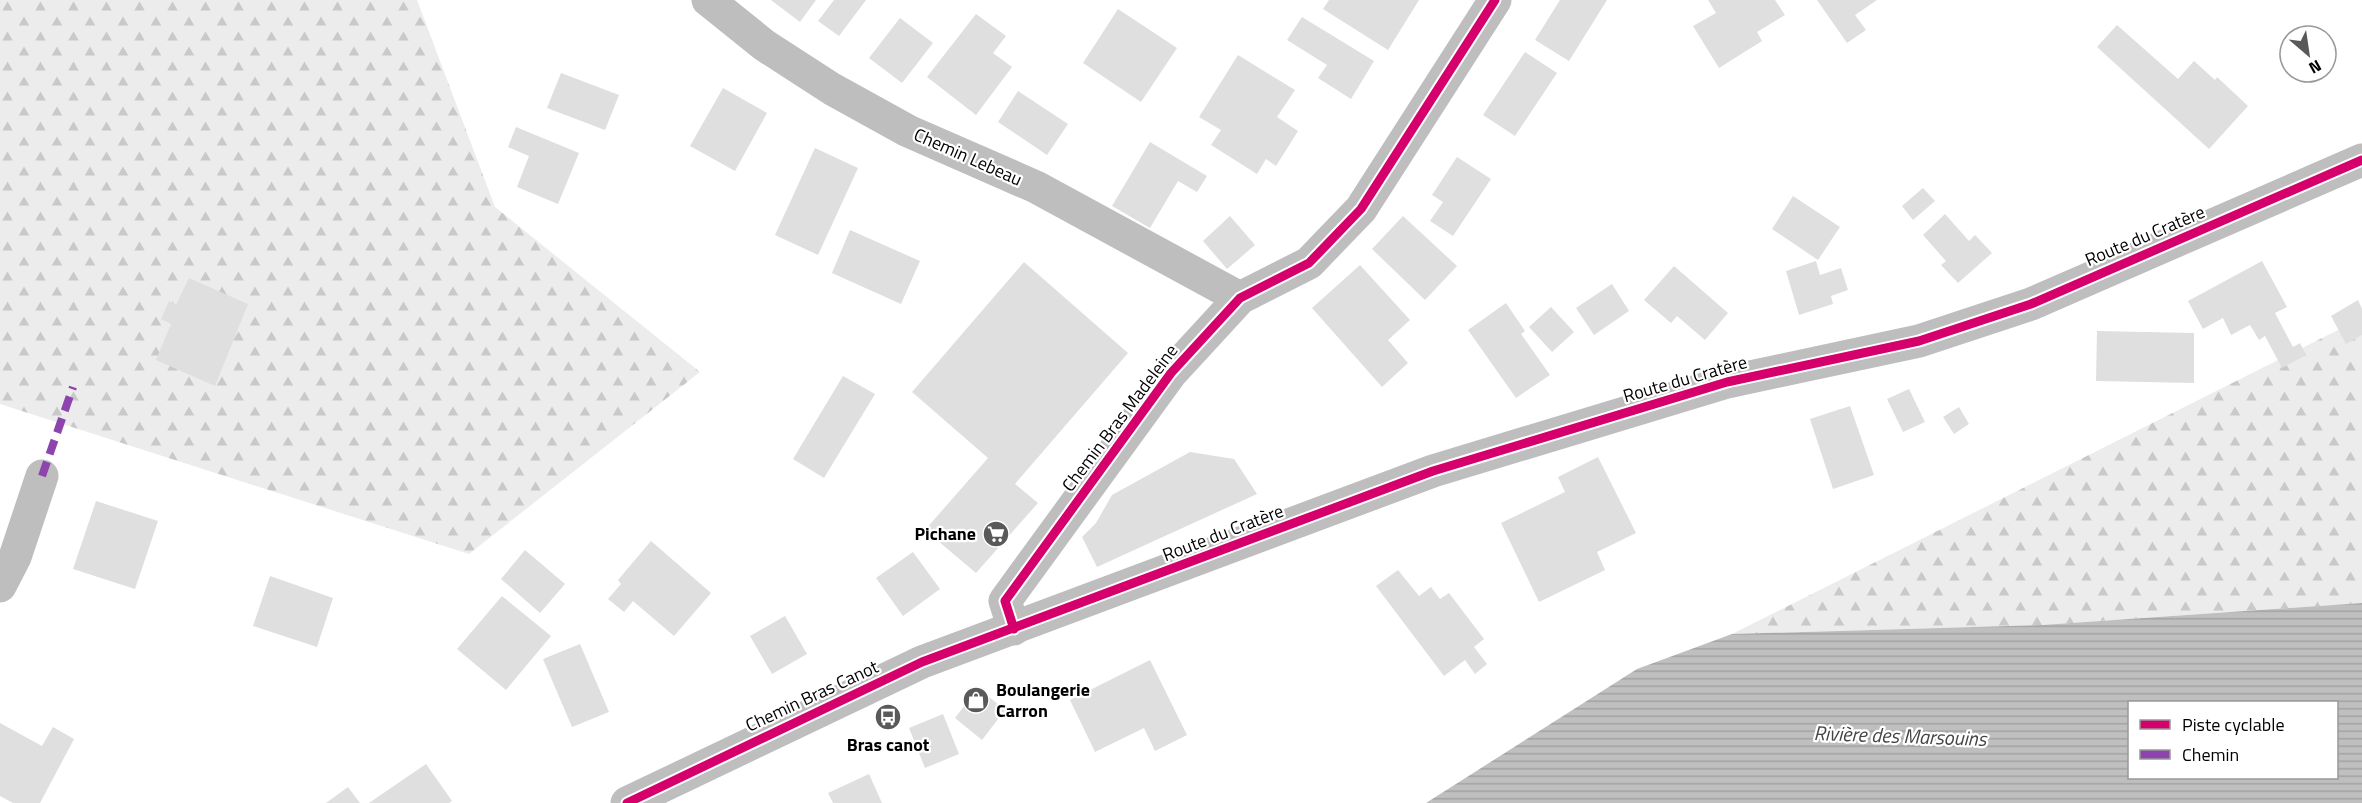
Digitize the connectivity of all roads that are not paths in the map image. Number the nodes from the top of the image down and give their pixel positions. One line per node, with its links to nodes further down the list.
1 (708, 0): 4 (street, Chemin Lebeau)
2 (1496, 0): 4 (street, Chemin Bras Madeleine)
3 (2362, 160): 7 (street, Route du Cratère)
4 (1239, 298): 7 (street, Chemin Bras Madeleine)
5 (42, 476): 6 (street)
6 (0, 586)
7 (1014, 629): 8 (street, Chemin Bras Canot)
8 (627, 803)

